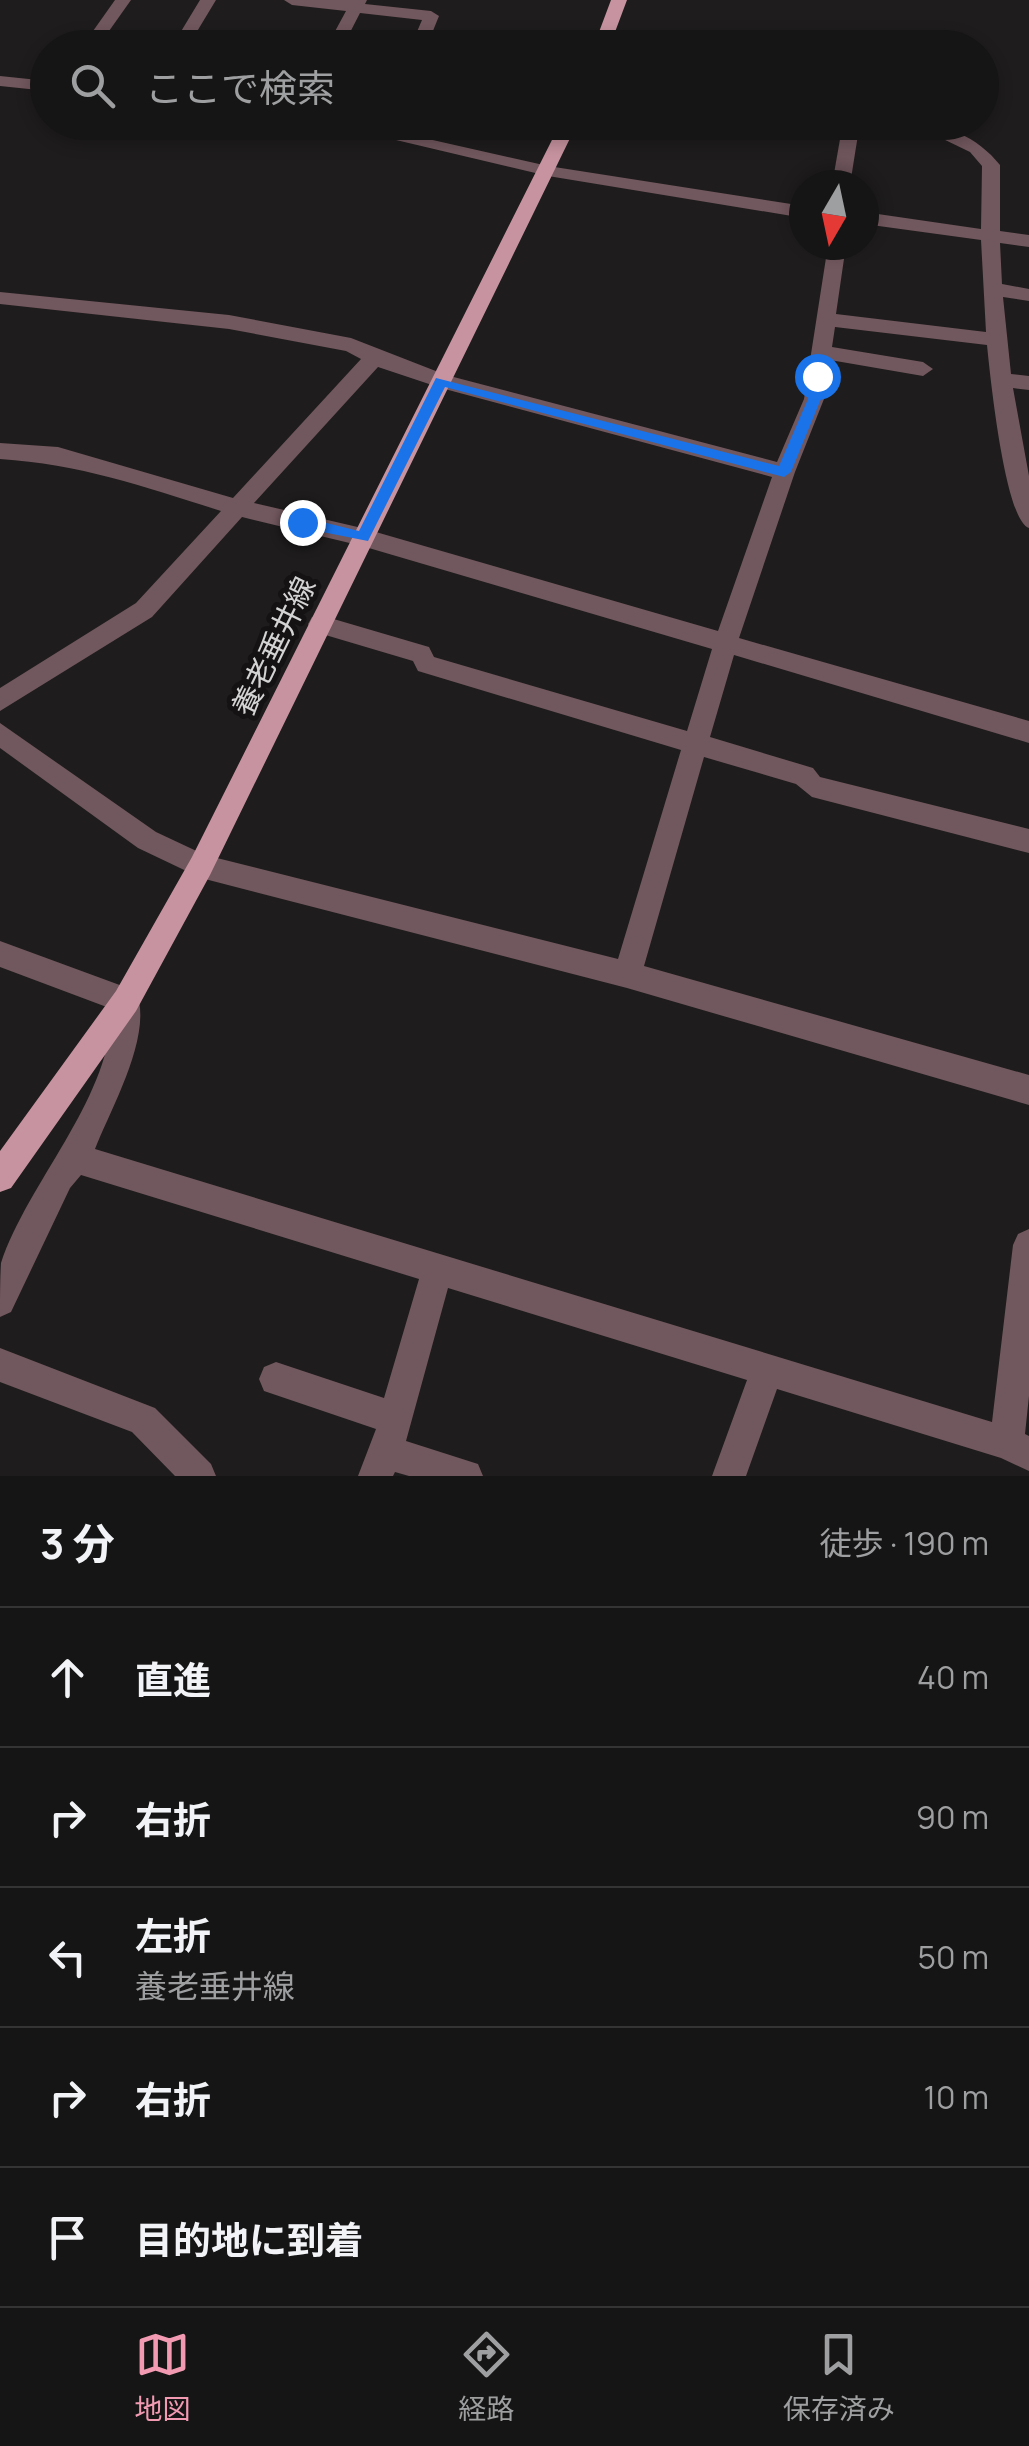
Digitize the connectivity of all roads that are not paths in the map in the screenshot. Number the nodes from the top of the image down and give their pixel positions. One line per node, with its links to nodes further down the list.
1 (123, 0): 6 (street)
2 (208, 0): 7 (street)
3 (292, 0): 5 (street)
4 (619, 0): 10 (main road)
5 (357, 3): 8 (street); 9 (street)
6 (102, 30)
7 (190, 30)
8 (343, 30)
9 (425, 30)
10 (608, 30)
11 (0, 80): 12 (street)
12 (30, 84)
13 (431, 140): 17 (street)
14 (562, 140): 17 (main road, 養老垂井線)
15 (849, 140): 18 (street)
16 (958, 140): 21 (street)
17 (548, 170): 19 (street); 33 (main road, 養老垂井線)
18 (844, 170)
19 (789, 210)
20 (879, 220): 21 (street)
21 (989, 236): 22 (street); 24 (street)
22 (1029, 241)
23 (834, 260): 27 (street)
24 (993, 289): 25 (street); 28 (street)
25 (1029, 295)
26 (0, 298): 30 (street)
27 (823, 318): 28 (street); 29 (street)
28 (997, 340): 32 (street)
29 (820, 352): 31 (street); 36 (street)
30 (374, 358): 33 (street); 37 (street)
31 (923, 369)
32 (1001, 380): 34 (street); 38 (street)
33 (441, 381): 36 (street); 39 (main road, 養老垂井線)
34 (1029, 383)
35 (0, 451): 37 (street)
36 (784, 472): 41 (street)
37 (242, 508): 39 (street); 42 (street)
38 (1029, 520)
39 (362, 537): 40 (main road, 養老垂井線); 41 (street)
40 (320, 624): 45 (street); 47 (main road, 養老垂井線)
41 (726, 642): 43 (street); 45 (street)
42 (0, 701)
43 (1029, 732)
44 (0, 734): 47 (street)
45 (695, 746): 46 (street); 49 (street)
46 (1029, 842)
47 (201, 866): 49 (street); 50 (main road, 養老垂井線)
48 (0, 954): 50 (street)
49 (627, 975): 51 (street)
50 (126, 1001): 52 (street); 53 (main road, 養老垂井線)
51 (1029, 1090)
52 (76, 1158): 55 (street); 56 (street)
53 (0, 1177)
54 (1029, 1245): 61 (street)
55 (438, 1268): 58 (street); 60 (street)
56 (0, 1301)
57 (0, 1365): 62 (street)
58 (768, 1367): 61 (street); 64 (street)
59 (276, 1380): 60 (street)
60 (386, 1449): 63 (street)
61 (1022, 1457)
62 (198, 1476)
63 (466, 1476)
64 (729, 1476)

